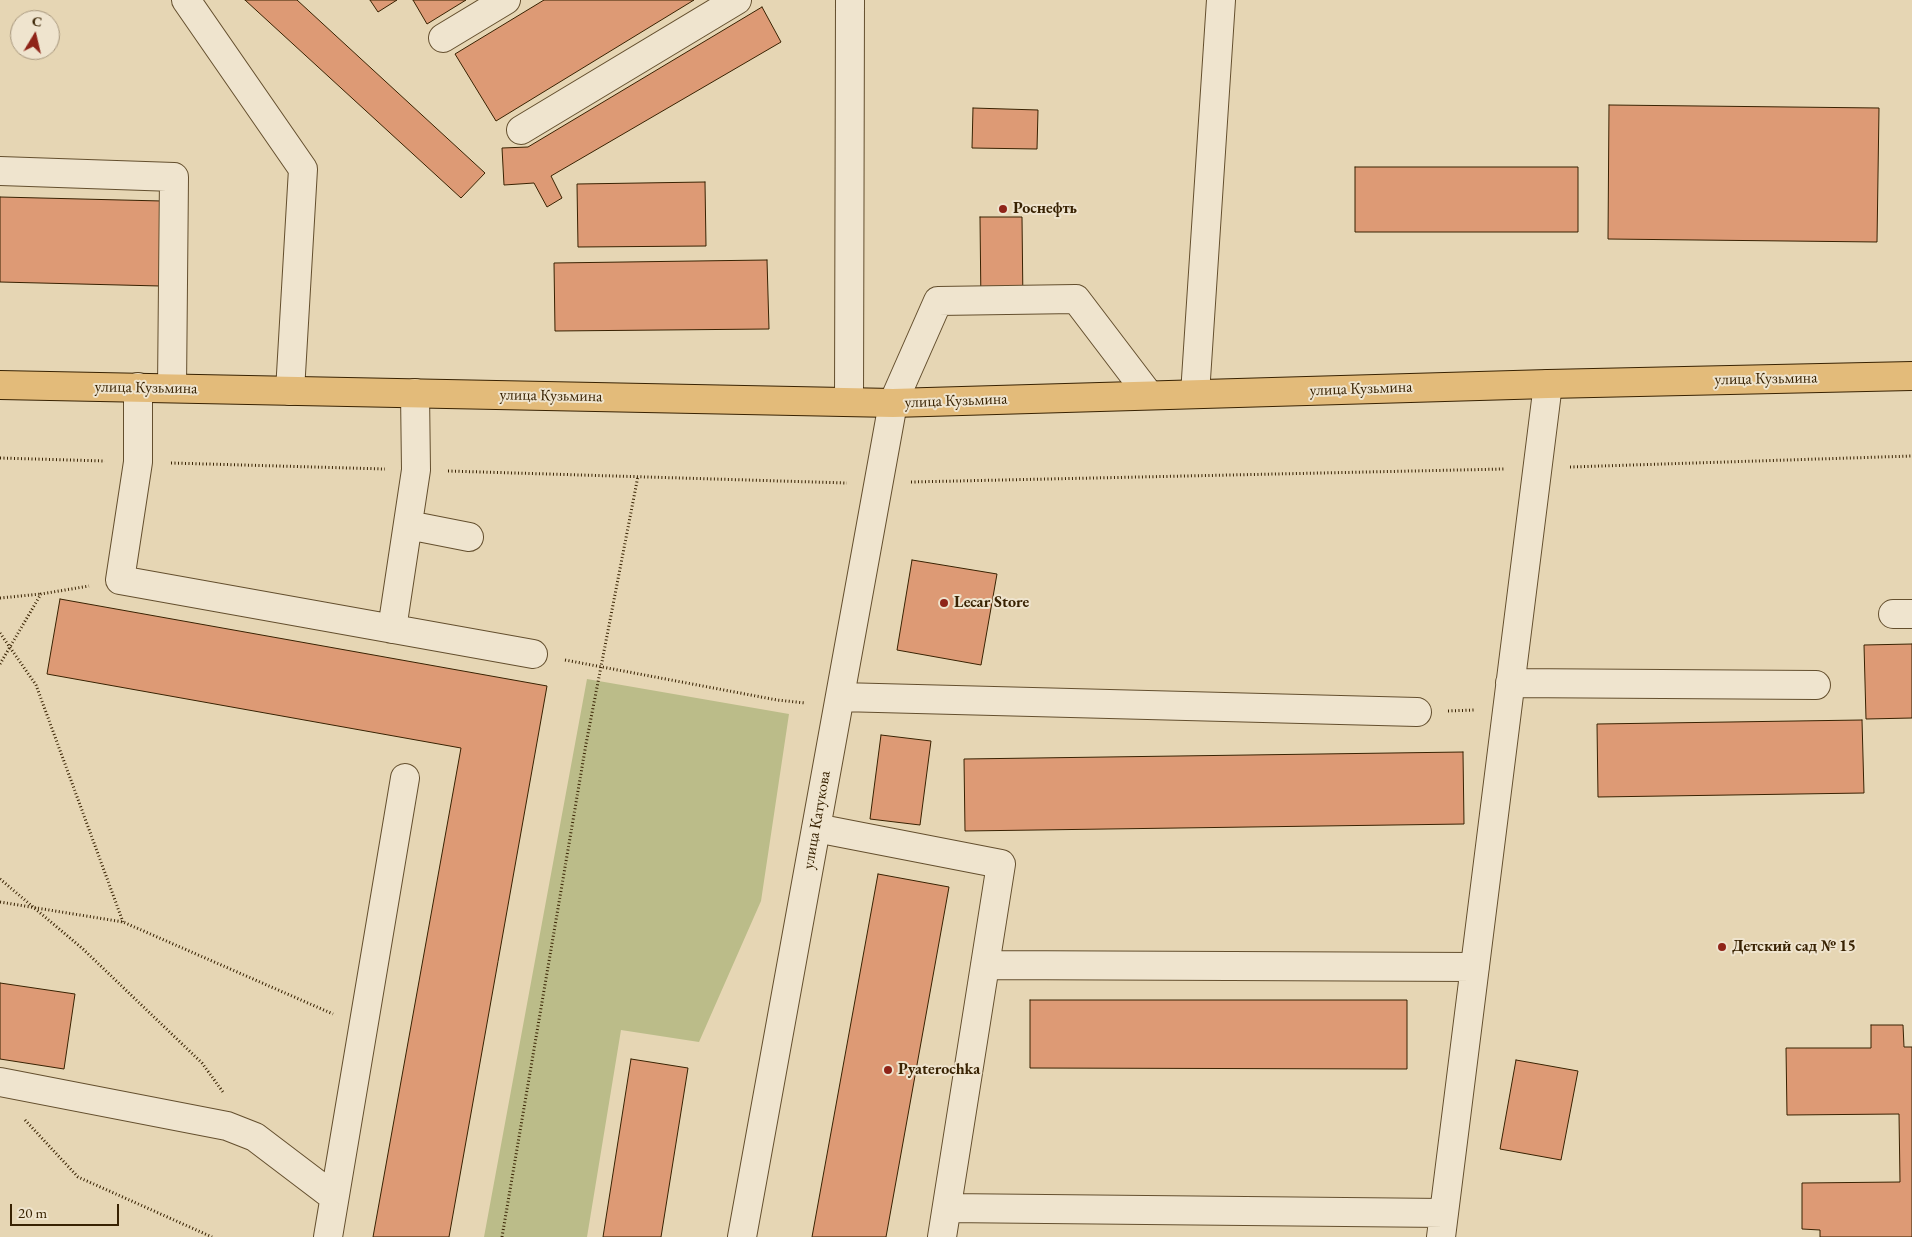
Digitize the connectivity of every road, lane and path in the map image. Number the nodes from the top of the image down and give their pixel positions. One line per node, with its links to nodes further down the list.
1 (186, 0): 14 (street)
2 (506, 0): 6 (street)
3 (737, 0): 7 (street)
4 (850, 0): 18 (street)
5 (1221, 0): 16 (street)
6 (443, 38)
7 (521, 130)
8 (0, 171): 13 (street)
9 (1912, 376): 10 (main road, улица Кузьмина)
10 (1548, 384): 16 (main road, улица Кузьмина); 23 (street)
11 (0, 385): 12 (main road, улица Кузьмина)
12 (138, 388): 13 (main road, улица Кузьмина); 22 (street)
13 (172, 388): 14 (main road, улица Кузьмина)
14 (290, 391): 15 (main road, улица Кузьмина)
15 (414, 393): 18 (main road, улица Кузьмина); 24 (street)
16 (1195, 394): 17 (main road, улица Кузьмина)
17 (1149, 395): 19 (main road, улица Кузьмина); 19 (street, улица Катукова)
18 (848, 402): 19 (main road, улица Кузьмина)
19 (893, 403): 26 (street, улица Катукова)
20 (1912, 456): 23 (path)
21 (0, 458): 22 (path)
22 (138, 462): 24 (path); 29 (street)
23 (1537, 469): 26 (path); 38 (street)
24 (416, 470): 25 (path); 27 (street)
25 (638, 476): 26 (path); 37 (path)
26 (878, 484): 40 (street, улица Катукова)
27 (408, 525): 28 (street); 32 (street)
28 (469, 537)
29 (120, 580): 30 (path); 32 (street)
30 (41, 594): 31 (path); 34 (path)
31 (0, 598)
32 (392, 629): 35 (street)
33 (0, 633): 34 (path)
34 (10, 647): 36 (path); 48 (path)
35 (533, 654): 37 (path)
36 (0, 664)
37 (601, 668): 40 (path); 60 (path)
38 (1510, 683): 39 (street); 41 (street)
39 (1816, 685)
40 (839, 702): 42 (street); 44 (street, улица Катукова)
41 (1507, 709): 42 (path); 50 (street)
42 (1417, 712)
43 (405, 778): 51 (street)
44 (816, 828): 49 (street); 61 (street, улица Катукова)
45 (0, 878): 47 (path)
46 (0, 902): 47 (path)
47 (34, 908): 48 (path); 54 (path)
48 (123, 922): 51 (path)
49 (985, 965): 50 (street); 56 (street)
50 (1475, 967): 57 (street)
51 (363, 1028): 55 (street)
52 (0, 1082): 54 (street)
53 (20, 1115): 58 (path)
54 (255, 1137): 55 (street)
55 (334, 1197): 59 (street)
56 (947, 1208): 57 (street); 62 (street)
57 (1442, 1225)
58 (212, 1237)
59 (328, 1237)
60 (502, 1237)
61 (742, 1237)
62 (942, 1237)

